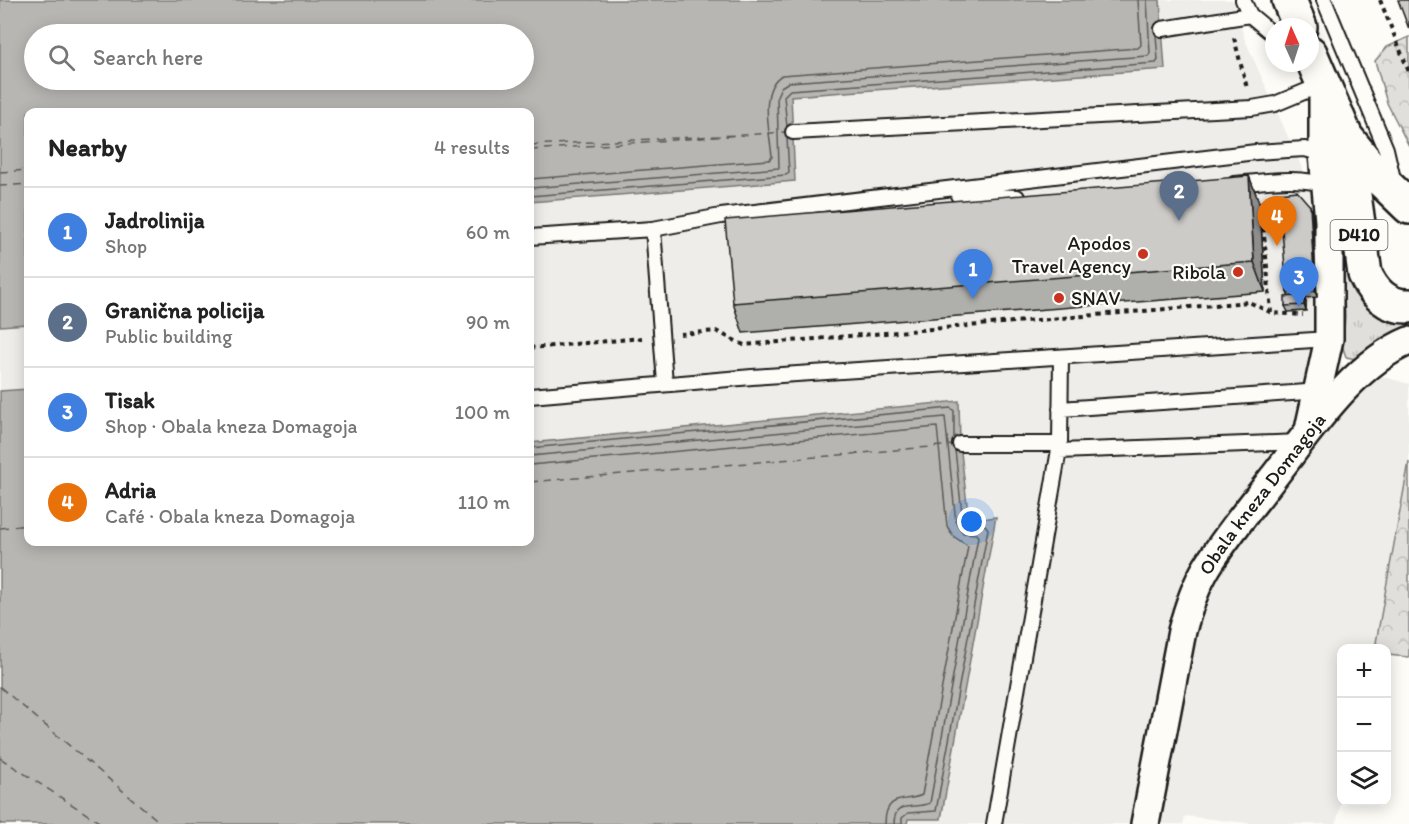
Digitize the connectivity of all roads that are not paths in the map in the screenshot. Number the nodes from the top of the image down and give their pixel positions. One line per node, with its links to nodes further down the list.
1 (1243, 0): 4 (lane)
2 (1289, 0): 5 (main road)
3 (1324, 0): 16 (lane)
4 (1250, 15): 6 (lane); 7 (lane)
5 (1296, 18)
6 (1265, 28)
7 (1162, 29)
8 (1303, 72): 10 (lane)
9 (1316, 72): 11 (main road, Obala kneza Domagoja / D410)
10 (793, 132)
11 (1335, 145): 13 (street, Obala kneza Domagoja); 14 (lane); 16 (main road, Obala kneza Domagoja / D410); 19 (main road, Obala kneza Domagoja / D410)
12 (1224, 185): 13 (lane)
13 (1328, 186): 20 (street, Obala kneza Domagoja)
14 (914, 194): 15 (lane); 17 (lane)
15 (1029, 198)
16 (1403, 202)
17 (653, 229): 18 (lane); 24 (lane)
18 (534, 237)
19 (1409, 306)
20 (1329, 339): 22 (lane); 25 (street, Obala kneza Domagoja)
21 (1409, 341): 23 (street)
22 (1061, 357): 24 (lane); 27 (lane)
23 (1355, 379): 25 (lane); 28 (street)
24 (664, 383): 26 (lane)
25 (1319, 392): 27 (lane); 28 (street, Obala kneza Domagoja)
26 (534, 396)
27 (1060, 409): 30 (lane)
28 (1304, 437): 30 (lane); 32 (street, Obala kneza Domagoja)
29 (960, 444): 30 (lane)
30 (1059, 448): 31 (lane)
31 (994, 824)
32 (1145, 824)

